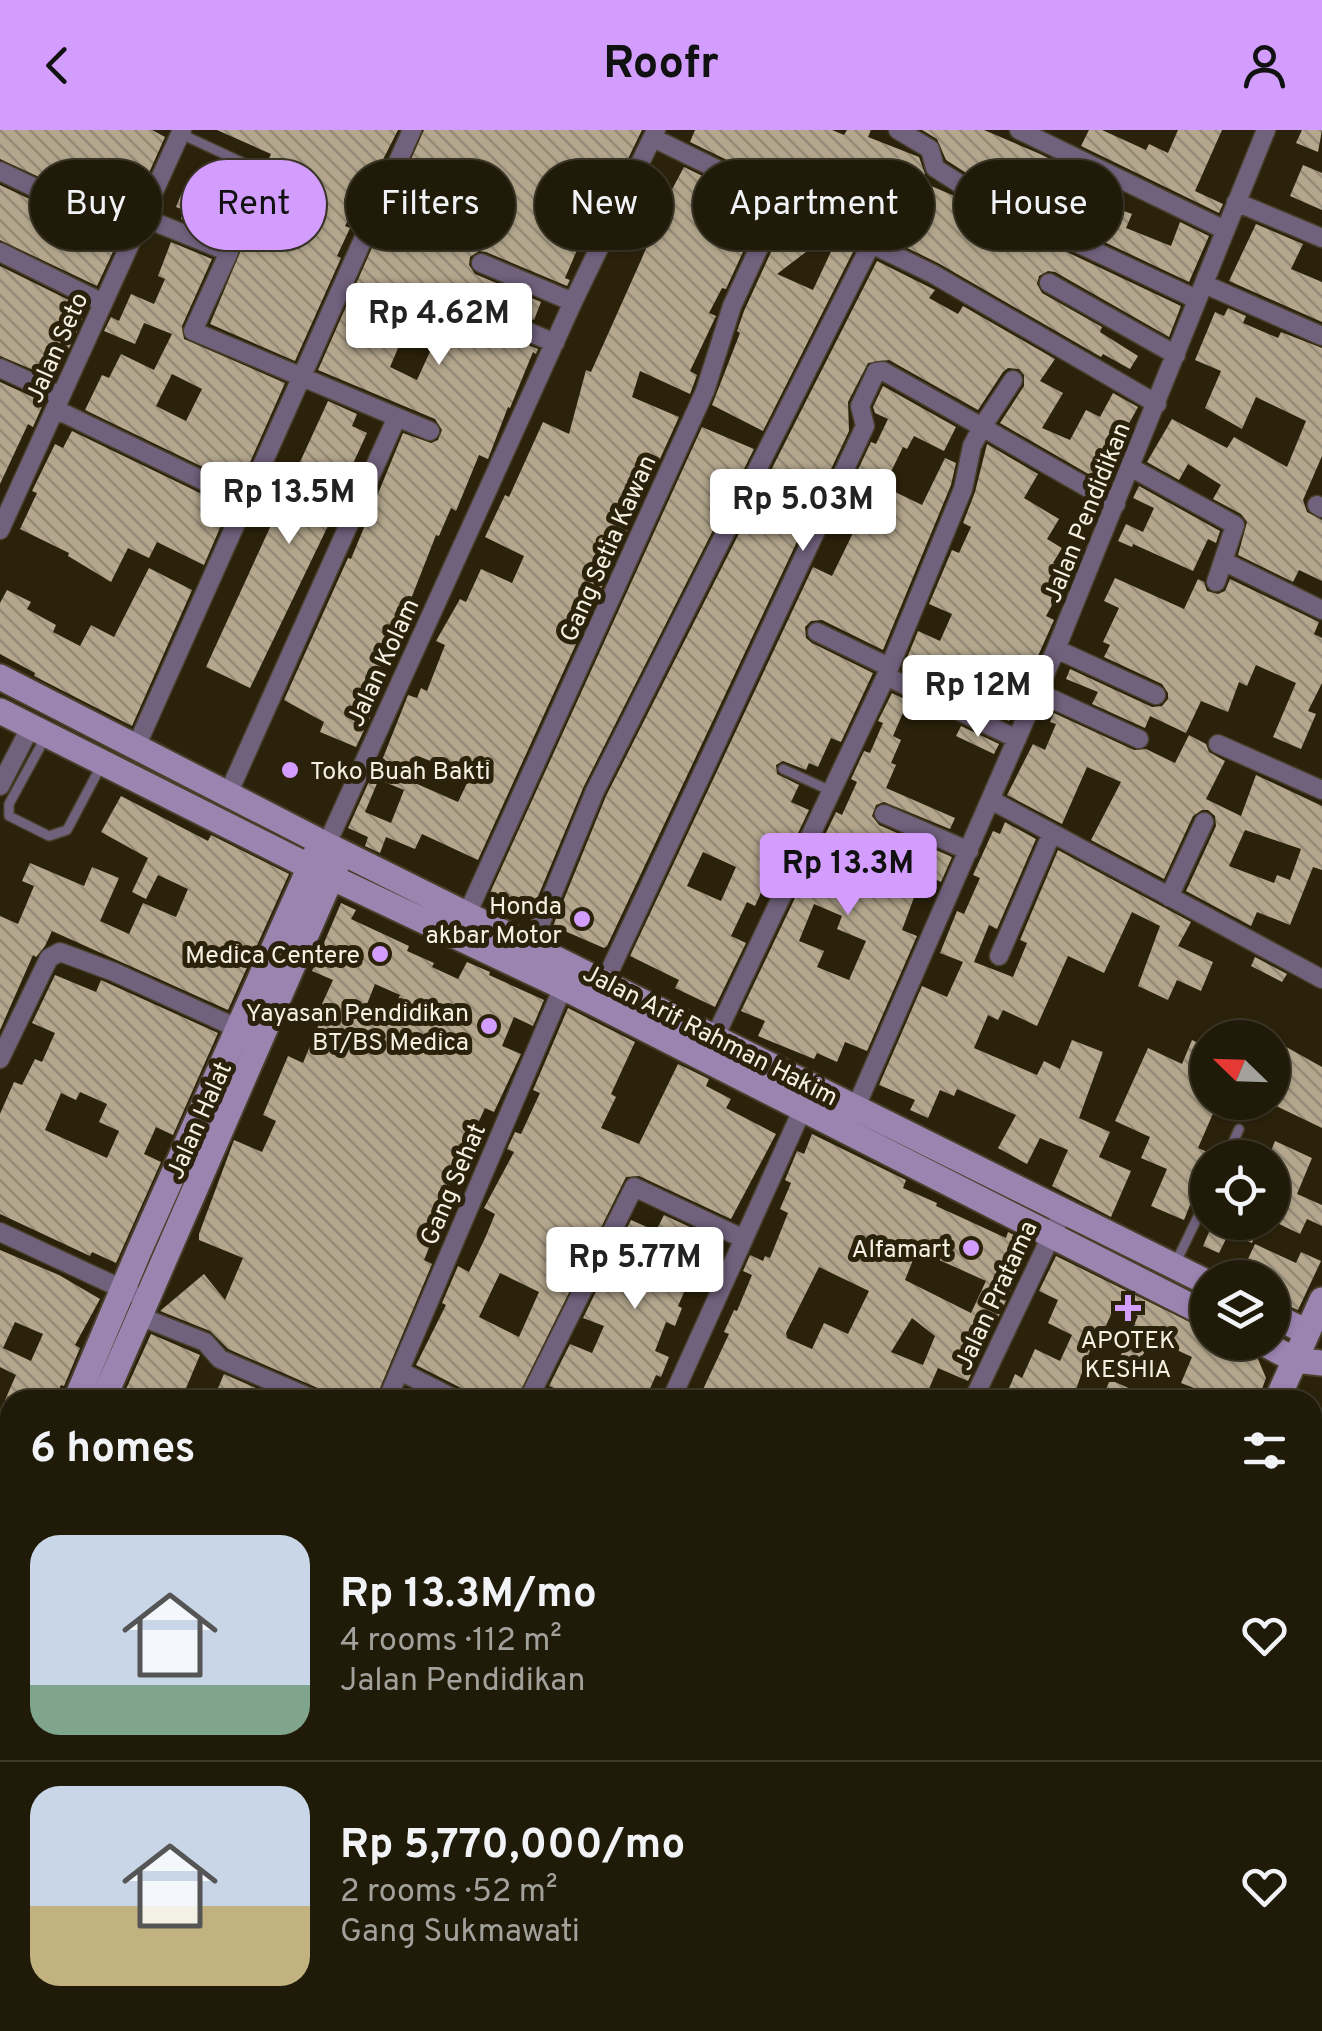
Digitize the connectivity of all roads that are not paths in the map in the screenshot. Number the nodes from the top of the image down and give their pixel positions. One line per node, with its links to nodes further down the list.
1 (412, 130): 8 (street)
2 (898, 130): 25 (street)
3 (1020, 130): 14 (street)
4 (1266, 130): 13 (street, Jalan Pendidikan)
5 (181, 132): 7 (lane); 11 (street, Jalan Seto)
6 (655, 134): 9 (street); 27 (street, Jalan Kolam)
7 (240, 160)
8 (398, 160)
9 (705, 160)
10 (0, 171): 12 (street)
11 (162, 174)
12 (30, 183)
13 (1236, 202): 14 (street, Jalan Pendidikan); 16 (street)
14 (1225, 230): 25 (street, Jalan Pendidikan)
15 (162, 233): 33 (street)
16 (1322, 238)
17 (127, 250): 28 (street, Jalan Seto)
18 (358, 250): 33 (street)
19 (758, 250): 73 (street, Gang Setia Kawan)
20 (868, 250): 74 (street)
21 (879, 250): 36 (street)
22 (0, 252): 28 (street)
23 (481, 263): 27 (street)
24 (1049, 283): 31 (street)
25 (1200, 292): 29 (street); 31 (street, Jalan Pendidikan)
26 (441, 296): 30 (street)
27 (574, 302): 30 (street, Jalan Kolam)
28 (103, 303): 35 (street, Jalan Seto)
29 (1322, 336)
30 (555, 343): 69 (street, Jalan Kolam)
31 (1176, 355): 36 (street, Jalan Pendidikan)
32 (0, 368): 35 (street)
33 (302, 377): 37 (street); 41 (street)
34 (1013, 380): 38 (street)
35 (58, 403): 41 (street); 43 (street, Jalan Seto)
36 (1157, 404): 40 (street, Jalan Pendidikan)
37 (397, 417): 39 (street); 64 (street)
38 (982, 428): 42 (street); 49 (street); 77 (street)
39 (430, 430)
40 (1132, 468): 42 (street, Jalan Pendidikan); 44 (street)
41 (248, 502): 58 (street)
42 (1116, 504): 48 (street, Jalan Pendidikan)
43 (0, 530)
44 (1223, 561): 45 (street); 46 (street)
45 (1216, 582)
46 (1322, 610)
47 (817, 632): 49 (street)
48 (1056, 650): 51 (street, Jalan Pendidikan); 52 (street)
49 (888, 671): 55 (street); 63 (street)
50 (0, 677): 58 (main road, Jalan Arif Rahman Hakim)
51 (1038, 692): 55 (street, Jalan Pendidikan); 56 (street)
52 (1156, 695)
53 (0, 712): 54 (main road, Jalan Arif Rahman Hakim)
54 (38, 732): 59 (main road, Jalan Arif Rahman Hakim); 59 (lane); 61 (street)
55 (1017, 739): 65 (street, Jalan Pendidikan)
56 (1138, 739)
57 (1218, 744): 62 (street)
58 (136, 747): 64 (main road, Jalan Arif Rahman Hakim)
59 (102, 764): 71 (main road, Jalan Arif Rahman Hakim)
60 (783, 770): 63 (lane)
61 (0, 786)
62 (1322, 790)
63 (831, 791): 80 (street)
64 (228, 794): 69 (main road, Jalan Arif Rahman Hakim)
65 (991, 800): 68 (street); 70 (street, Jalan Pendidikan)
66 (884, 814): 70 (street)
67 (1204, 822): 72 (street)
68 (1052, 833): 72 (street); 75 (street)
69 (332, 843): 71 (main road, Jalan Halat); 73 (main road, Jalan Arif Rahman Hakim)
70 (969, 851): 83 (street, Jalan Pendidikan)
71 (321, 872): 78 (main road, Jalan Arif Rahman Hakim); 79 (main road, Jalan Halat); 93 (main road, Jalan Halat)
72 (1169, 897): 76 (street)
73 (468, 912): 74 (main road, Jalan Arif Rahman Hakim)
74 (532, 944): 77 (main road, Jalan Arif Rahman Hakim)
75 (999, 956)
76 (1322, 980)
77 (605, 981): 80 (main road, Jalan Arif Rahman Hakim)
78 (563, 987): 82 (main road, Jalan Arif Rahman Hakim); 100 (street, Gang Sehat)
79 (239, 1029): 81 (street); 93 (main road, Jalan Halat)
80 (715, 1037): 83 (main road, Jalan Arif Rahman Hakim)
81 (0, 1059)
82 (803, 1108): 83 (main road, Jalan Arif Rahman Hakim); 89 (street)
83 (851, 1118): 86 (main road, Jalan Arif Rahman Hakim)
84 (1239, 1129): 85 (lane)
85 (1234, 1140)
86 (1057, 1222): 90 (main road, Jalan Arif Rahman Hakim); 94 (main road, Jalan Arif Rahman Hakim); 108 (street, Jalan Pratama)
87 (0, 1232): 93 (street)
88 (1190, 1233): 90 (lane)
89 (744, 1239): 106 (street); 107 (street)
90 (1174, 1266): 91 (main road, Jalan Arif Rahman Hakim)
91 (1190, 1274)
92 (1322, 1300): 96 (main road)
93 (136, 1302): 101 (main road, Jalan Halat); 102 (main road, Jalan Halat); 103 (street)
94 (1190, 1304)
95 (1290, 1324): 96 (main road)
96 (1307, 1332): 98 (main road); 99 (main road)
97 (1290, 1357): 98 (main road)
98 (1295, 1360): 99 (main road); 109 (main road)
99 (1322, 1361)
100 (400, 1371): 104 (street, Gang Sehat); 105 (street)
101 (82, 1390)
102 (106, 1390)
103 (292, 1390)
104 (391, 1390)
105 (437, 1390)
106 (533, 1390)
107 (676, 1390)
108 (978, 1390)
109 (1282, 1390)

